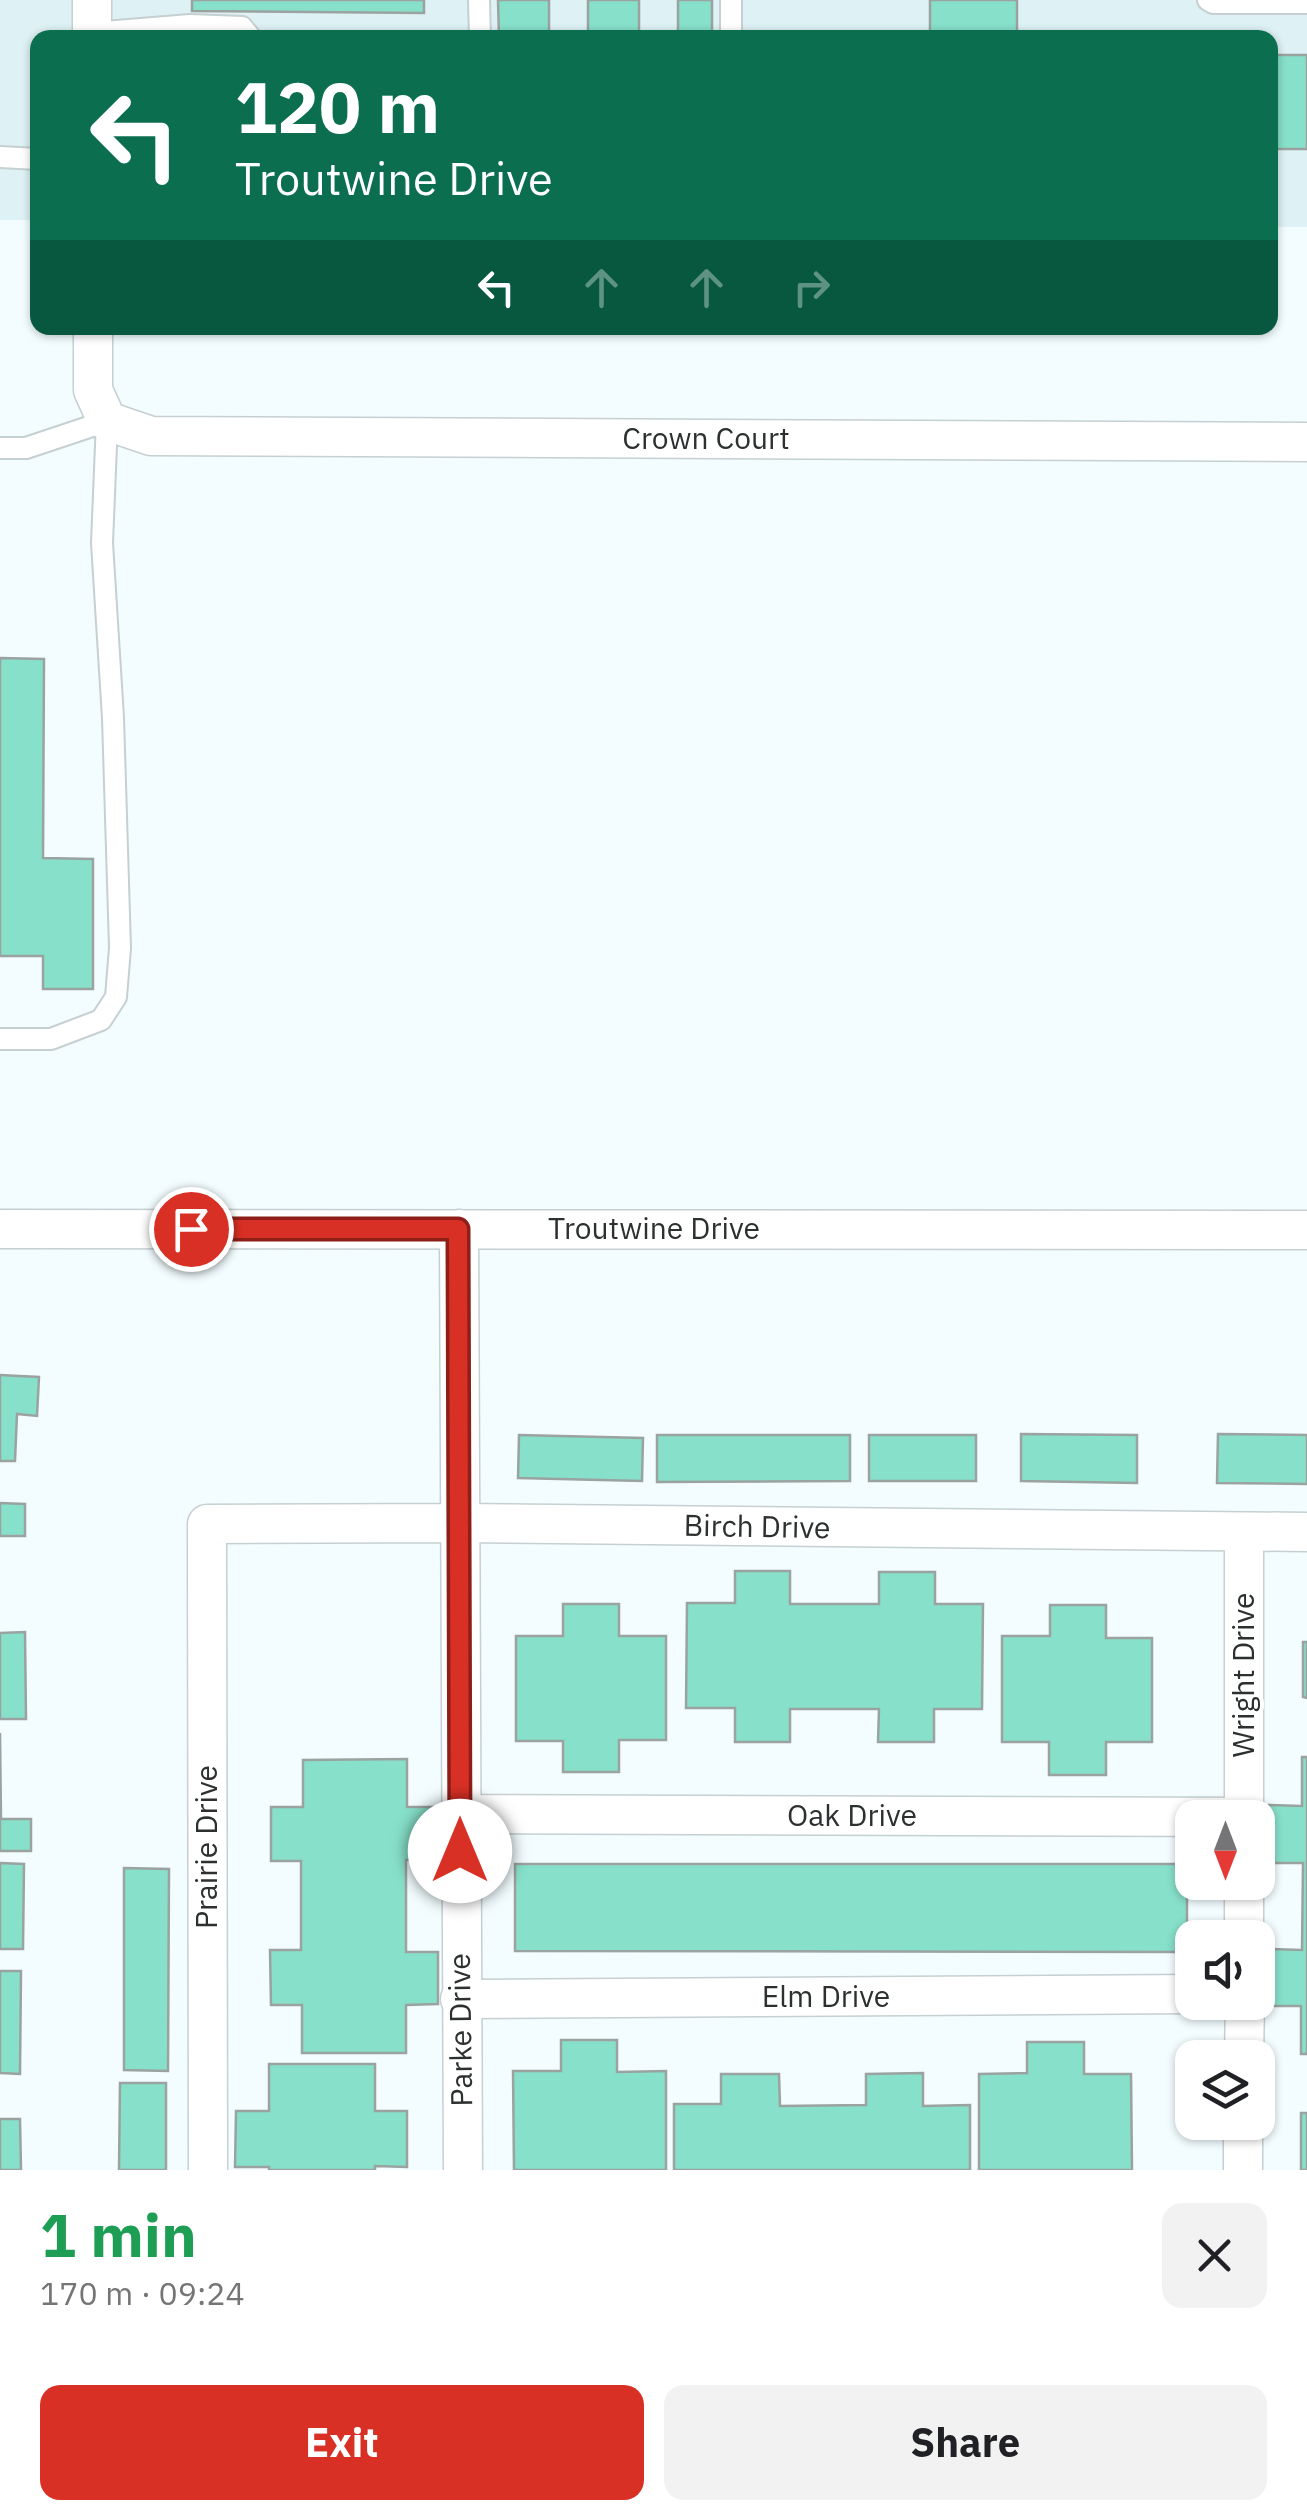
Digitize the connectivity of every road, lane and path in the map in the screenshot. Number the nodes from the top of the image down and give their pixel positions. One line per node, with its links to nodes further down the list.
1 (479, 0): 7 (lane)
2 (731, 0): 8 (lane)
3 (1208, 0): 4 (lane)
4 (1307, 4)
5 (92, 24): 6 (lane)
6 (244, 30)
7 (480, 30)
8 (731, 30)
9 (0, 157): 10 (lane)
10 (30, 159)
11 (93, 335): 12 (street)
12 (107, 422): 13 (street, Crown Court); 14 (lane); 15 (lane)
13 (1307, 442)
14 (0, 448)
15 (0, 1039)
16 (0, 1228): 17 (street, Troutwine Drive)
17 (458, 1229): 18 (street, Troutwine Drive); 19 (street, Parke Drive)
18 (1307, 1230)
19 (459, 1523): 20 (street, Birch Drive); 21 (street, Birch Drive); 24 (street, Parke Drive)
20 (207, 1524): 29 (street, Prairie Drive)
21 (1244, 1532): 22 (street, Birch Drive); 23 (street, Wright Drive)
22 (1307, 1532)
23 (1244, 1800)
24 (460, 1814): 25 (street, Oak Drive); 27 (street, Parke Drive)
25 (1175, 1817)
26 (1175, 1994): 27 (street, Elm Drive)
27 (460, 1999): 30 (street, Parke Drive)
28 (1244, 2140): 31 (street)
29 (208, 2170)
30 (463, 2170)
31 (1243, 2170)

